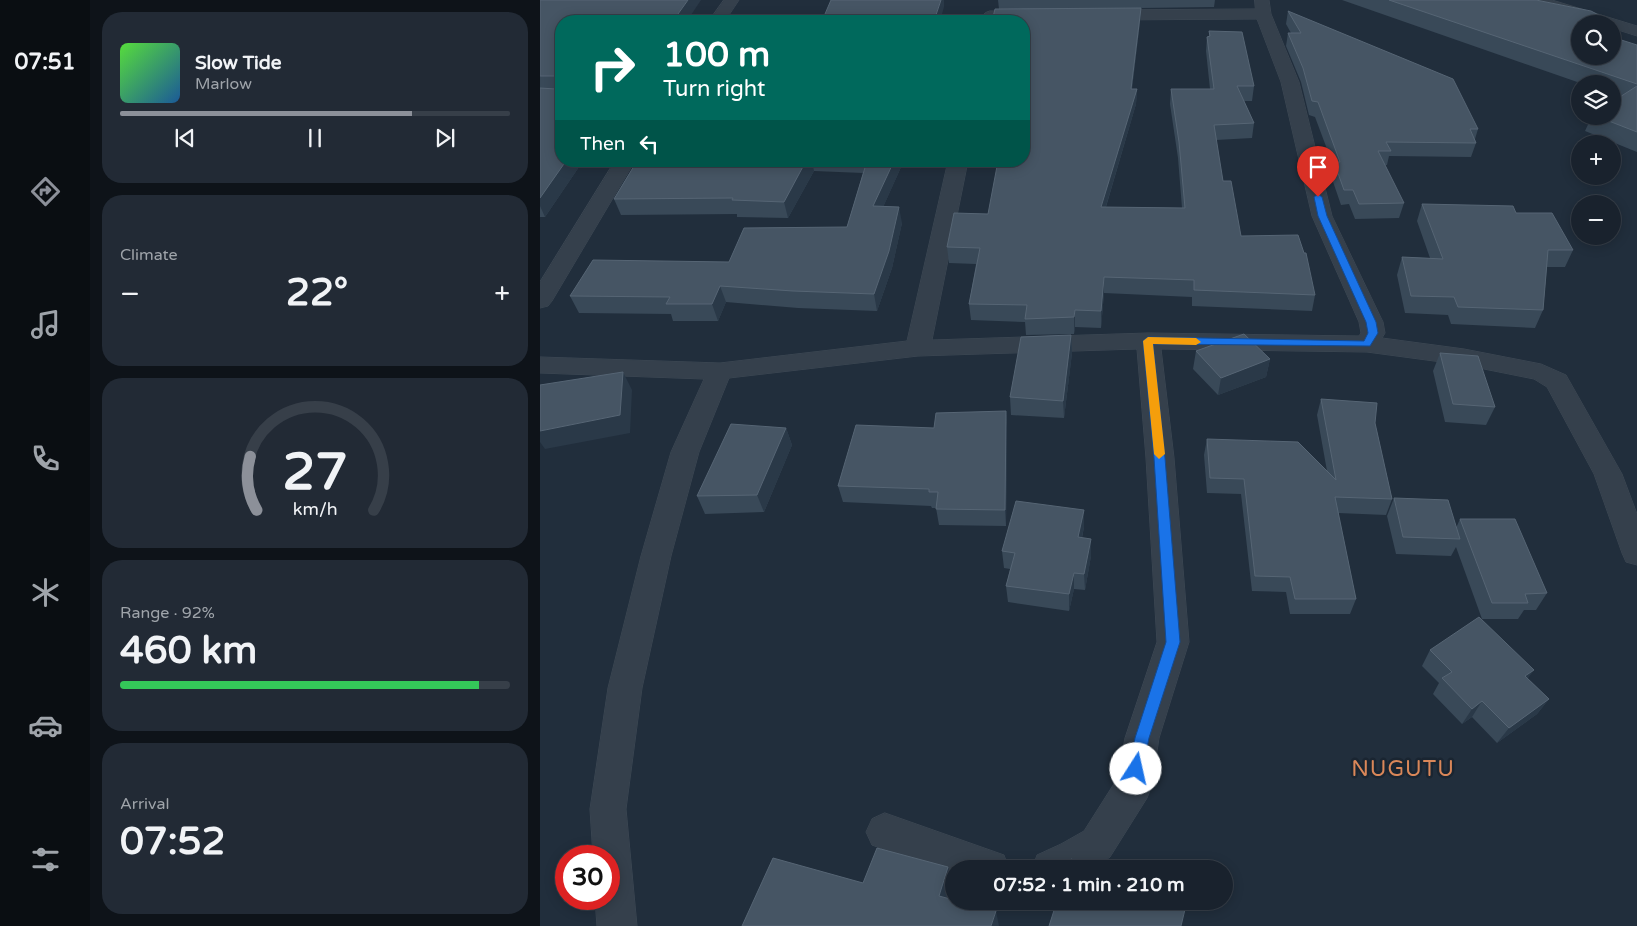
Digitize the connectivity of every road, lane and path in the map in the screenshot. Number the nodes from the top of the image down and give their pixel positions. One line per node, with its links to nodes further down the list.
1 (732, 0): 5 (street)
2 (994, 0): 6 (street)
3 (1536, 0): 10 (street)
4 (1262, 7): 7 (street); 15 (street)
5 (721, 15)
6 (990, 15)
7 (1089, 15)
8 (1043, 16): 9 (street)
9 (1030, 17)
10 (1637, 30)
11 (621, 167): 13 (street)
12 (957, 167): 16 (street)
13 (540, 302)
14 (1148, 341): 15 (street); 16 (street); 22 (street)
15 (1367, 344): 19 (street)
16 (918, 348): 18 (street)
17 (540, 364): 18 (street)
18 (720, 371): 23 (street)
19 (1637, 554)
20 (885, 832): 21 (street)
21 (964, 860)
22 (1071, 860)
23 (617, 926)

